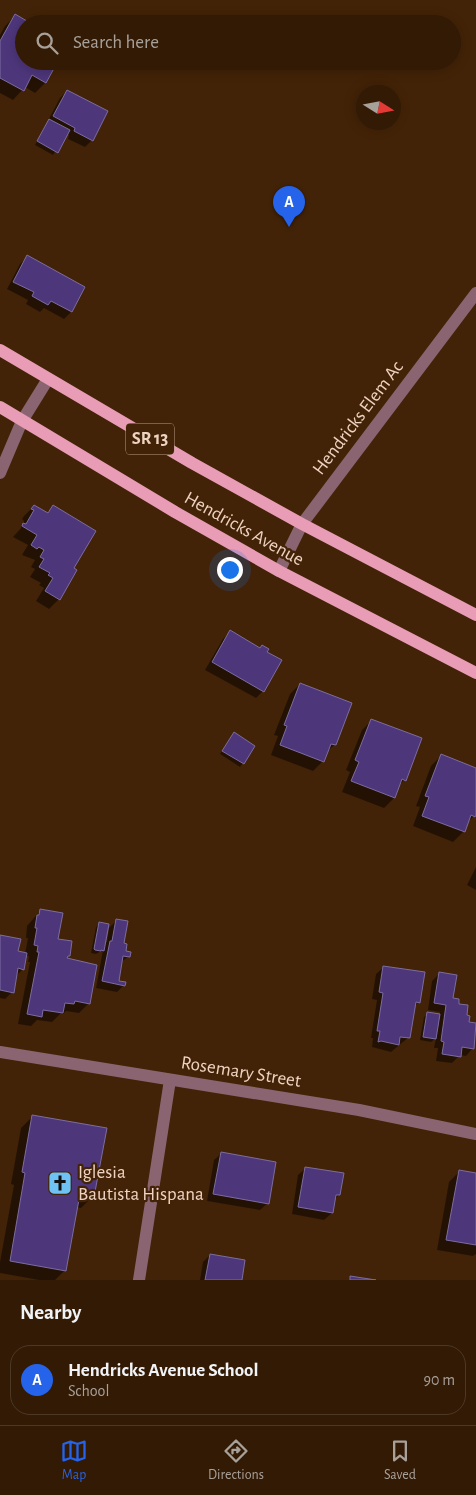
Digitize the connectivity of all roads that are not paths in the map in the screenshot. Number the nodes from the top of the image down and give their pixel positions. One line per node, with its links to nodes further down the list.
1 (476, 293): 7 (street, Hendricks Elem Ac)
2 (0, 350): 3 (main road, Hendricks Avenue / SR 13)
3 (48, 379): 5 (street); 7 (main road, Hendricks Avenue / SR 13)
4 (0, 407): 5 (main road, Hendricks Avenue / SR 13)
5 (22, 421): 6 (street); 8 (main road, Hendricks Avenue / SR 13)
6 (0, 473)
7 (302, 524): 8 (street, Hendricks Elem Ac); 9 (main road, Hendricks Avenue / SR 13)
8 (279, 570): 10 (main road, Hendricks Avenue / SR 13)
9 (476, 615)
10 (476, 673)
11 (0, 1052): 12 (street, Rosemary Street)
12 (170, 1080): 13 (street, Rosemary Street); 14 (street)
13 (476, 1134)
14 (138, 1280)

